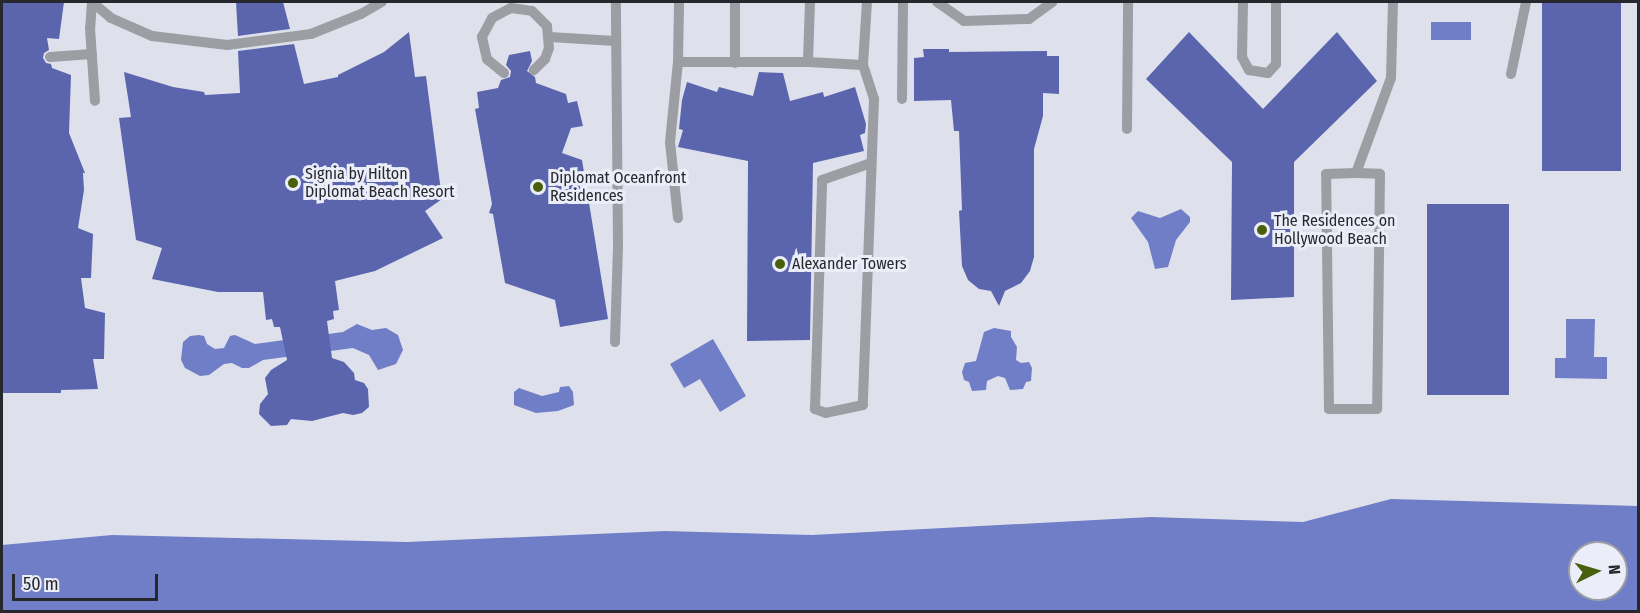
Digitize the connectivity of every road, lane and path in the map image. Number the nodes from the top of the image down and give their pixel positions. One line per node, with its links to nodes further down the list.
1 (92, 2): 2 (lane); 18 (lane)
2 (382, 2)
3 (616, 2): 17 (lane)
4 (679, 2): 20 (lane)
5 (735, 2): 22 (lane)
6 (810, 2): 21 (lane)
7 (867, 2): 23 (lane)
8 (903, 2): 27 (lane)
9 (937, 2): 10 (lane)
10 (1052, 2)
11 (1128, 2): 29 (lane)
12 (1243, 2): 13 (lane)
13 (1276, 2)
14 (1393, 2): 31 (lane)
15 (1527, 2): 26 (lane)
16 (550, 37): 17 (lane); 24 (lane); 25 (lane)
17 (615, 41): 33 (lane)
18 (92, 54): 19 (lane); 28 (lane)
19 (50, 57)
20 (678, 62): 22 (lane); 32 (lane)
21 (808, 62): 22 (lane); 23 (lane)
22 (735, 63)
23 (863, 65): 30 (lane)
24 (534, 70)
25 (504, 73)
26 (1511, 74)
27 (902, 99)
28 (94, 101)
29 (1127, 129)
30 (871, 163): 30 (lane)
31 (1356, 173): 31 (lane)
32 (678, 218)
33 (615, 342)

